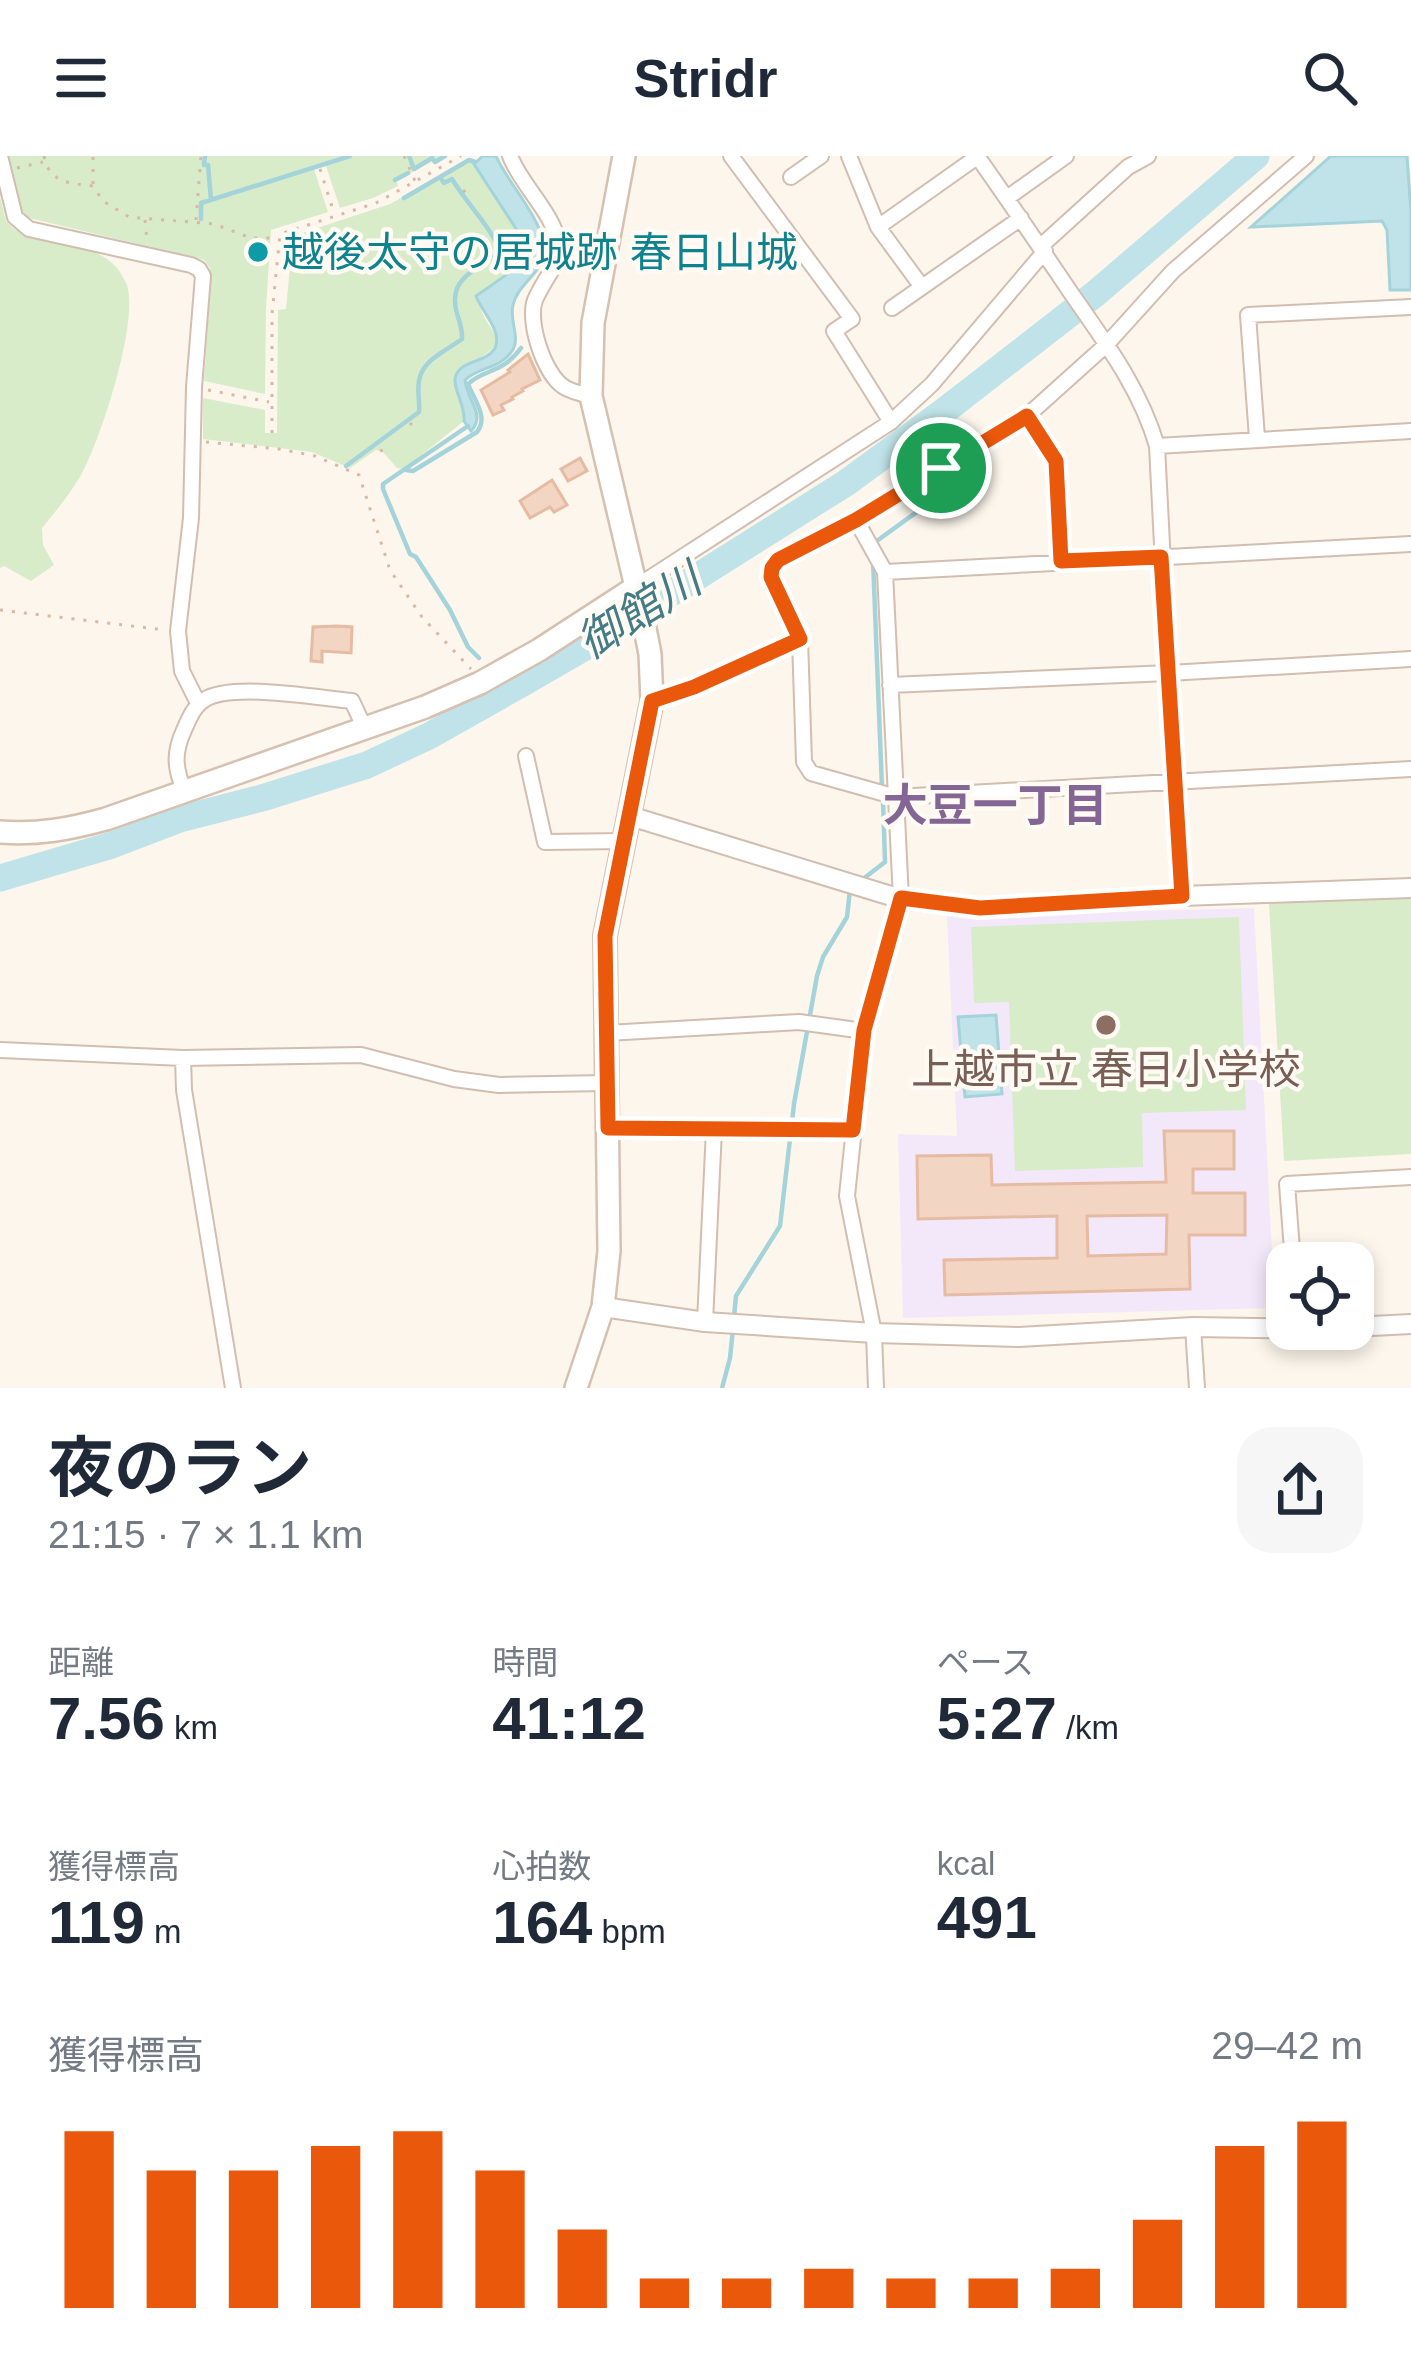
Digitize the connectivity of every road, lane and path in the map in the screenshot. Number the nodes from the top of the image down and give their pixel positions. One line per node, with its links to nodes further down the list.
1 (94, 156): 19 (path)
2 (201, 156): 24 (path)
3 (404, 156): 18 (path)
4 (460, 156): 18 (path)
5 (510, 156): 34 (street)
6 (624, 156): 34 (main road)
7 (731, 156): 37 (street)
8 (821, 156): 17 (street)
9 (848, 156): 25 (street)
10 (977, 156): 20 (street); 25 (street)
11 (1066, 156): 20 (street)
12 (1148, 156): 27 (street)
13 (1306, 156): 32 (street)
14 (44, 159): 15 (path); 19 (path)
15 (2, 163): 28 (street)
16 (320, 169): 21 (path)
17 (790, 176)
18 (415, 181): 21 (path)
19 (93, 186): 23 (path)
20 (1007, 198): 22 (street)
21 (335, 216): 26 (path)
22 (1021, 218): 27 (street); 29 (street)
23 (145, 219): 24 (path); 28 (path)
24 (196, 222): 26 (path)
25 (878, 227): 29 (street)
26 (279, 238): 35 (path)
27 (1043, 249): 32 (street); 37 (street)
28 (148, 255): 33 (street)
29 (922, 287): 31 (street)
30 (1411, 307): 40 (street)
31 (892, 308)
32 (1106, 345): 36 (street); 42 (street)
33 (194, 387): 35 (path); 41 (street)
34 (591, 396): 48 (main road)
35 (272, 403): 39 (path)
36 (1027, 416): 43 (street); 46 (street)
37 (892, 422): 48 (street)
38 (1411, 431): 40 (street)
39 (272, 433)
40 (1257, 438): 42 (street)
41 (193, 440): 50 (street); 54 (path)
42 (1156, 446): 45 (street)
43 (856, 520): 47 (street); 51 (street)
44 (1411, 544): 45 (street)
45 (1161, 557): 46 (street); 53 (street)
46 (1061, 561): 47 (street)
47 (885, 572): 55 (street)
48 (638, 597): 54 (main road); 56 (main road)
49 (0, 610): 50 (path)
50 (178, 631): 57 (street)
51 (800, 639): 56 (street); 63 (street)
52 (1411, 659): 53 (street)
53 (1168, 674): 55 (street); 61 (street)
54 (480, 683): 58 (main road)
55 (890, 685): 63 (street)
56 (652, 701): 64 (main road)
57 (198, 703): 58 (street); 62 (street)
58 (365, 729): 62 (main road)
59 (526, 756): 66 (street)
60 (1411, 769): 61 (street)
61 (1174, 782): 63 (street); 68 (street)
62 (185, 793): 65 (main road)
63 (896, 797): 69 (street)
64 (630, 816): 66 (main road); 69 (street)
65 (0, 832)
66 (625, 841): 71 (main road)
67 (1411, 888): 68 (street)
68 (1182, 896): 69 (street)
69 (901, 898): 70 (street)
70 (864, 1030): 71 (street); 77 (street)
71 (607, 1033): 74 (main road)
72 (0, 1050): 73 (street)
73 (182, 1058): 74 (street); 87 (street)
74 (607, 1083): 75 (main road)
75 (608, 1128): 76 (street); 80 (main road)
76 (714, 1129): 77 (street); 81 (street)
77 (853, 1130): 86 (street)
78 (1411, 1178): 79 (street)
79 (1292, 1242)
80 (603, 1307): 81 (street); 88 (main road)
81 (705, 1322): 86 (street)
82 (1411, 1324): 83 (street)
83 (1374, 1326)
84 (1193, 1327): 85 (street); 86 (street); 90 (street)
85 (1266, 1329)
86 (874, 1333): 89 (street)
87 (232, 1388)
88 (576, 1388)
89 (876, 1388)
90 (1196, 1388)

